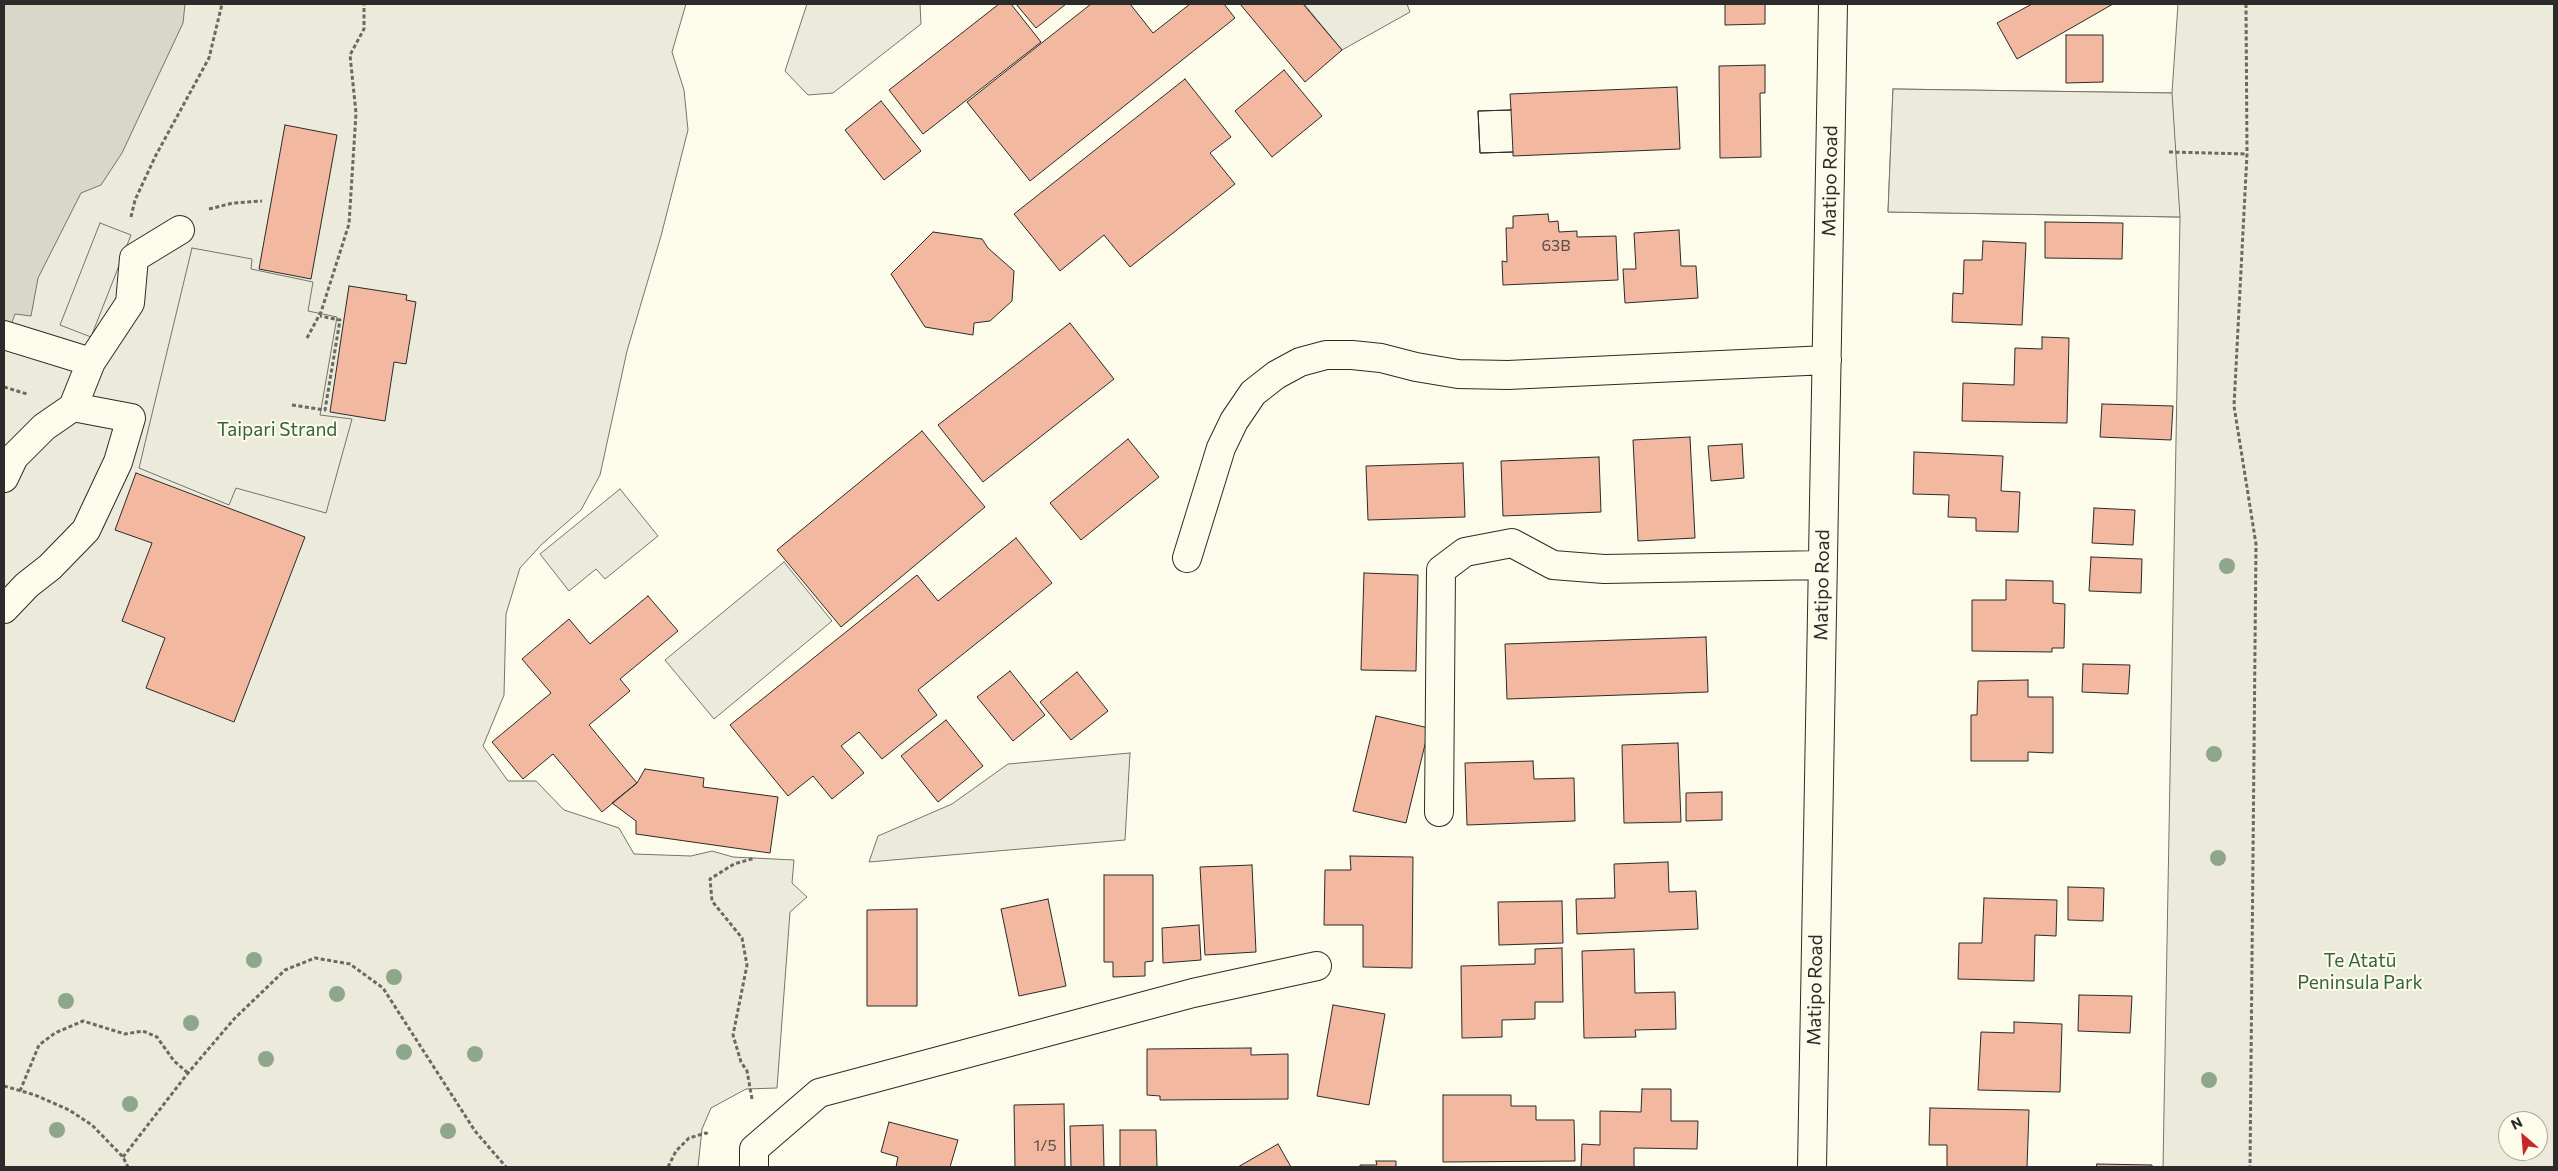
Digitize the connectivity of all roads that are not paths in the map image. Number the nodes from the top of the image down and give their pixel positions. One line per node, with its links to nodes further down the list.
1 (1833, 4): 4 (street, Matipo Road)
2 (180, 230): 5 (street)
3 (4, 335): 5 (street)
4 (1826, 360): 8 (street); 9 (street, Matipo Road)
5 (92, 362): 6 (street)
6 (74, 407): 7 (street); 10 (street)
7 (4, 478)
8 (1187, 558)
9 (1823, 565): 11 (street); 14 (street, Matipo Road)
10 (4, 609)
11 (1439, 812)
12 (1317, 966): 13 (street)
13 (754, 1158)
14 (1812, 1167)

